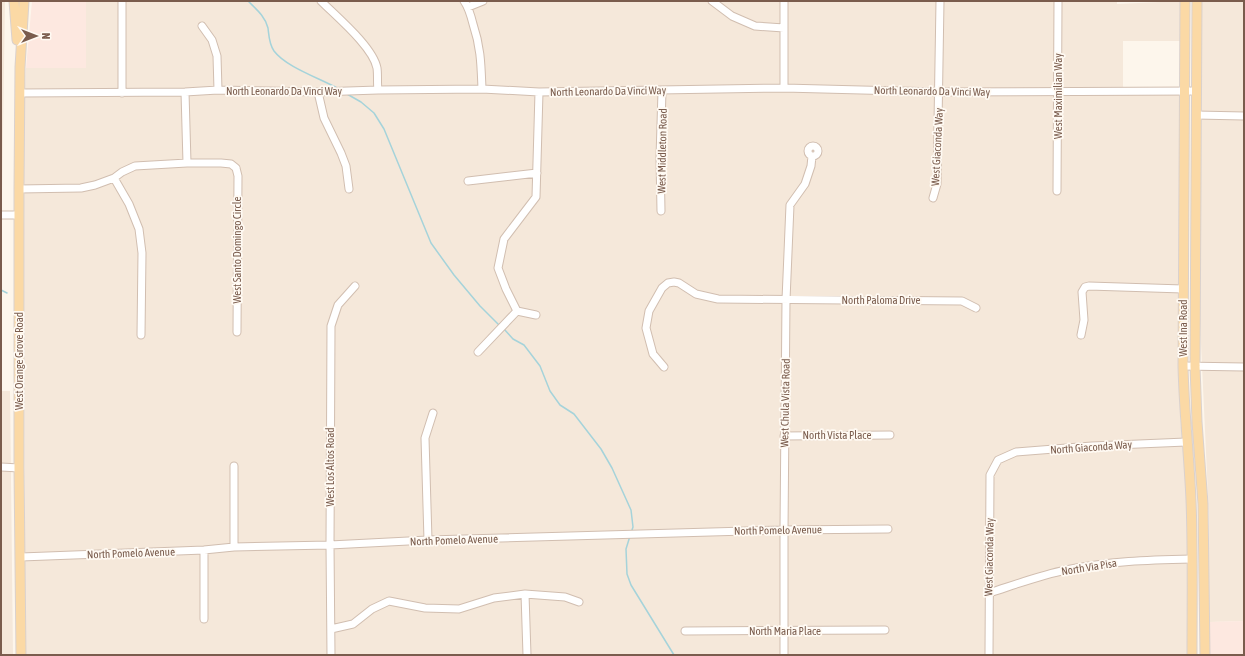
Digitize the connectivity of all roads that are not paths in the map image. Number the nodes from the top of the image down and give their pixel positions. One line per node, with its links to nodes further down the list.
1 (14, 1): 15 (main road, West Orange Grove Road)
2 (24, 1): 15 (main road, West Orange Grove Road)
3 (122, 1): 29 (street)
4 (321, 1): 19 (street)
5 (483, 1): 12 (street)
6 (712, 1): 14 (street)
7 (784, 1): 14 (street)
8 (940, 1): 27 (street, West Giaconda Way)
9 (1058, 1): 21 (street, West Maximilian Way)
10 (1185, 1): 22 (main road, West Ina Road)
11 (1197, 1): 23 (main road, West Ina Road)
12 (466, 4): 17 (street)
13 (202, 26): 18 (street)
14 (784, 28): 16 (street)
15 (20, 67): 28 (main road, West Orange Grove Road)
16 (784, 88): 20 (street, North Leonardo Da Vinci Way); 27 (street, North Leonardo Da Vinci Way)
17 (482, 89): 19 (street, North Leonardo Da Vinci Way); 26 (street, North Leonardo Da Vinci Way)
18 (218, 90): 24 (street, North Leonardo Da Vinci Way); 25 (street, North Leonardo Da Vinci Way)
19 (378, 90): 25 (street, North Leonardo Da Vinci Way)
20 (662, 91): 26 (street, North Leonardo Da Vinci Way); 41 (street, West Middleton Road)
21 (1058, 91): 22 (street, North Leonardo Da Vinci Way); 27 (street, North Leonardo Da Vinci Way); 39 (street, West Maximilian Way)
22 (1184, 91): 23 (street, North Leonardo Da Vinci Way); 45 (main road, West Ina Road)
23 (1197, 91): 30 (main road, West Ina Road)
24 (185, 92): 29 (street, North Leonardo Da Vinci Way); 33 (street)
25 (318, 92): 38 (street)
26 (539, 92): 34 (street)
27 (939, 92): 40 (street, West Giaconda Way)
28 (20, 93): 29 (street, North Leonardo Da Vinci Way); 37 (main road, West Orange Grove Road)
29 (122, 93)
30 (1196, 115): 31 (street); 55 (main road, West Ina Road)
31 (1244, 116)
32 (812, 156): 46 (street, West Chula Vista Road)
33 (188, 163): 35 (street); 50 (street, West Santo Domingo Circle)
34 (538, 173): 36 (street); 48 (street)
35 (114, 178): 37 (street); 51 (street)
36 (468, 181)
37 (19, 189): 43 (main road, West Orange Grove Road)
38 (348, 189)
39 (1057, 191)
40 (933, 198)
41 (661, 211)
42 (1, 215): 43 (street)
43 (19, 215): 65 (main road, West Orange Grove Road)
44 (355, 286): 69 (street, West Los Altos Road)
45 (1183, 289): 52 (street); 54 (main road, West Ina Road)
46 (786, 300): 47 (street, North Paloma Drive); 56 (street, North Paloma Drive); 60 (street, West Chula Vista Road)
47 (976, 308)
48 (517, 311): 49 (street); 53 (street)
49 (536, 315)
50 (236, 332)
51 (141, 335)
52 (1081, 335)
53 (478, 352)
54 (1183, 366): 55 (street); 61 (main road, West Ina Road)
55 (1195, 366): 57 (street); 88 (main road, West Ina Road)
56 (664, 367)
57 (1244, 367)
58 (433, 413): 68 (street)
59 (890, 435): 60 (street, North Vista Place)
60 (784, 436): 67 (street, West Chula Vista Road)
61 (1186, 442): 62 (street, North Giaconda Way); 73 (main road, West Ina Road)
62 (998, 460): 74 (street, West Giaconda Way)
63 (234, 466): 70 (street)
64 (1, 467): 65 (street)
65 (19, 468): 72 (main road, West Orange Grove Road)
66 (888, 529): 67 (street, North Pomelo Avenue)
67 (784, 530): 68 (street, North Pomelo Avenue); 81 (street, West Chula Vista Road)
68 (428, 540): 69 (street, North Pomelo Avenue)
69 (330, 545): 70 (street, North Pomelo Avenue); 78 (street, West Los Altos Road)
70 (234, 546): 71 (street, North Pomelo Avenue)
71 (204, 550): 72 (street, North Pomelo Avenue); 77 (street)
72 (20, 557): 82 (main road, West Orange Grove Road)
73 (1192, 559): 74 (street, North Via Pisa); 87 (main road, West Ina Road)
74 (989, 593): 86 (street, West Giaconda Way)
75 (525, 594): 76 (street); 78 (street); 84 (street)
76 (579, 602)
77 (204, 619)
78 (331, 629): 83 (street, West Los Altos Road)
79 (885, 630): 81 (street, North Maria Place)
80 (685, 631): 81 (street, North Maria Place)
81 (784, 631): 85 (street, West Chula Vista Road)
82 (21, 655)
83 (331, 655)
84 (527, 655)
85 (784, 655)
86 (989, 655)
87 (1192, 655)
88 (1205, 655)

